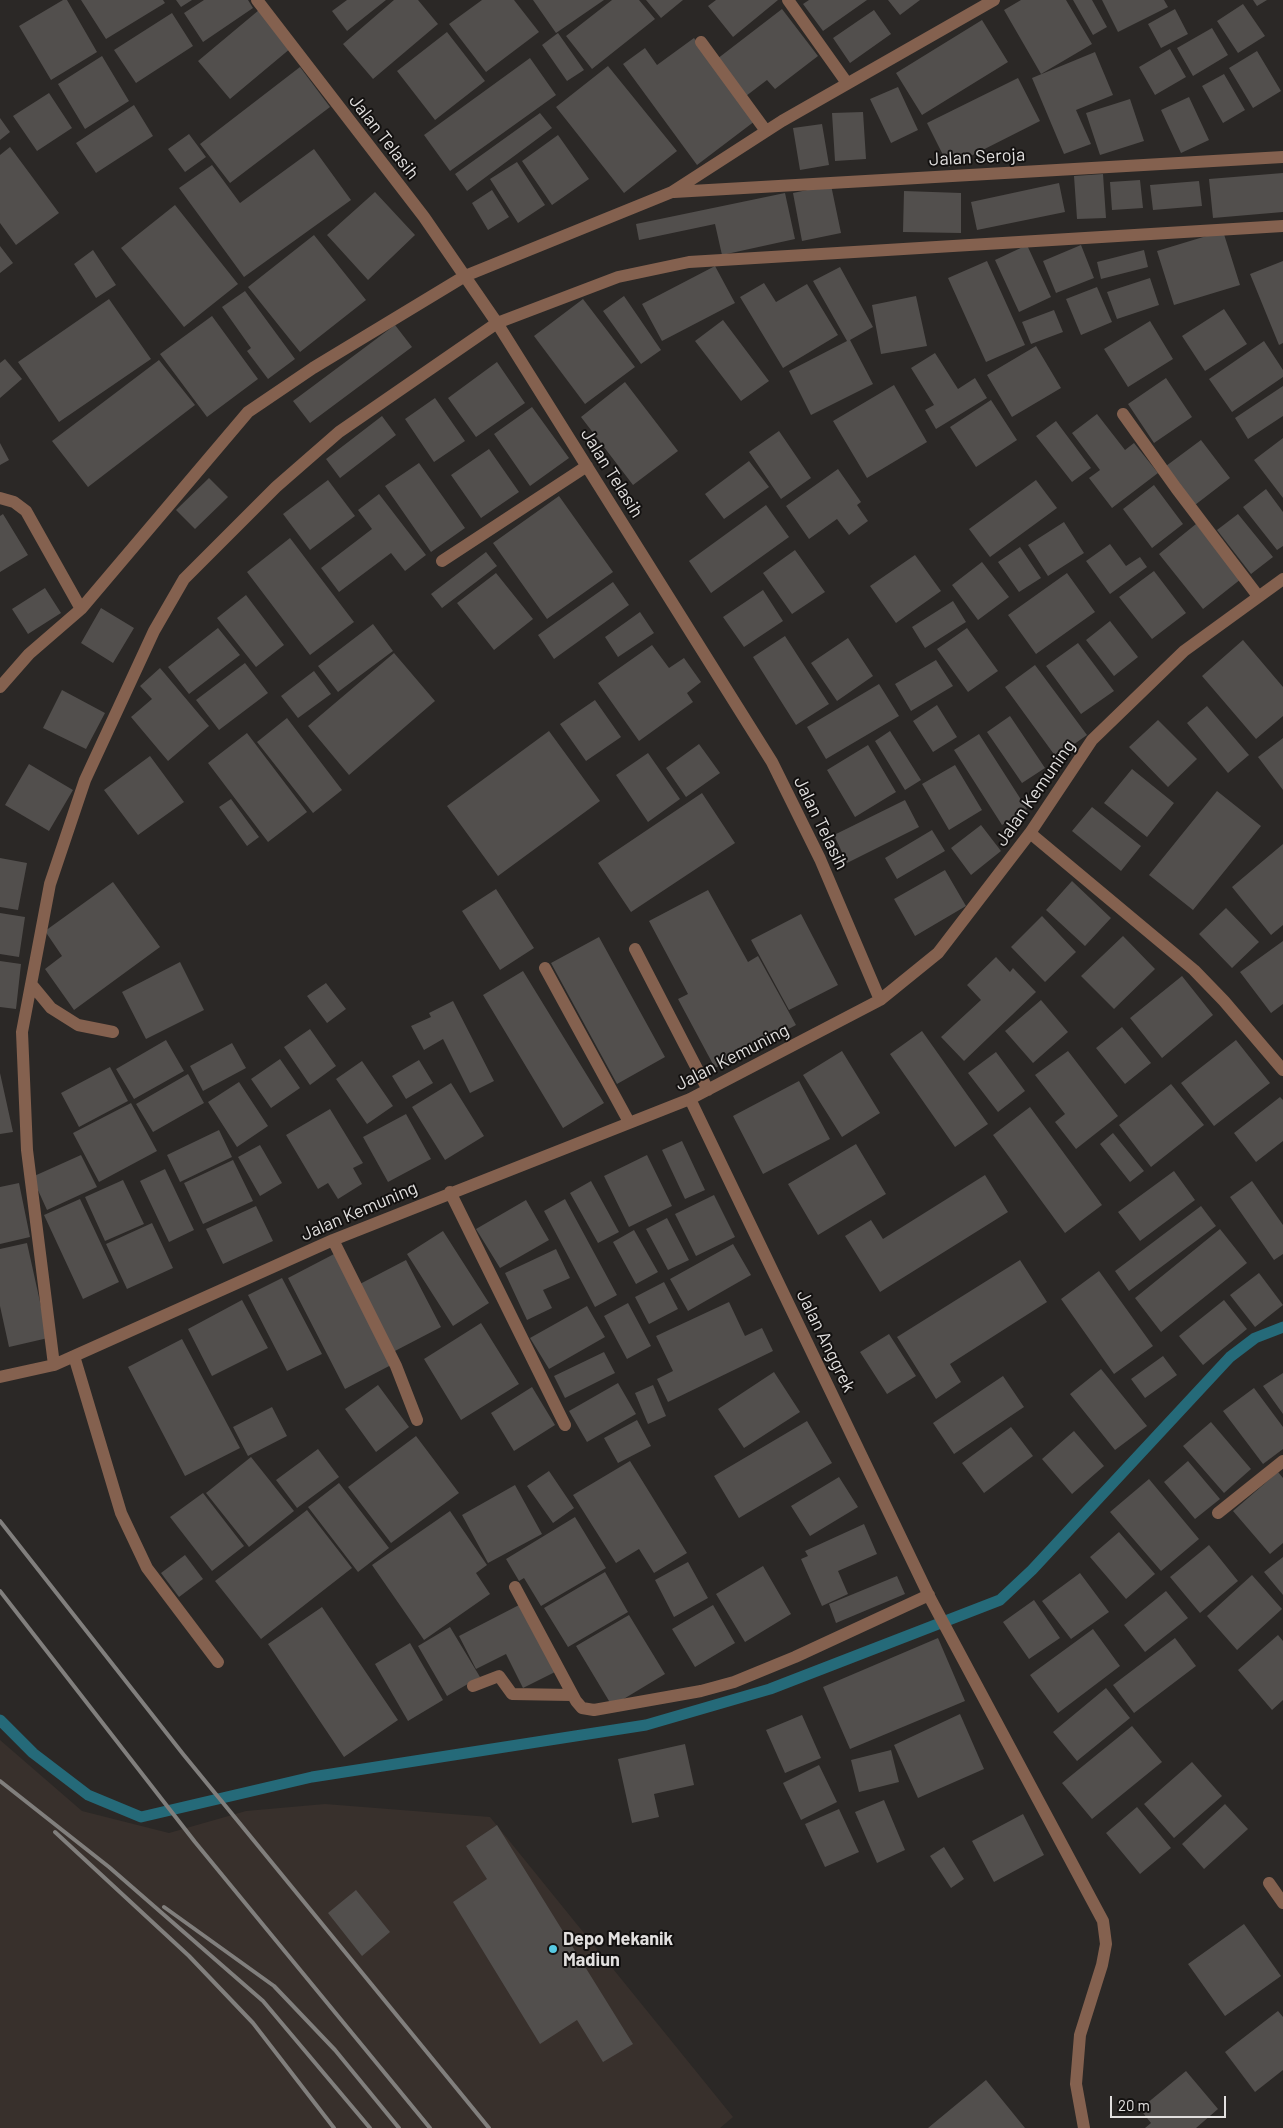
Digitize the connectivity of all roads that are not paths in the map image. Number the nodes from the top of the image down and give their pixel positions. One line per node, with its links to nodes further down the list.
1 (257, 0): 10 (street, Jalan Telasih)
2 (788, 0): 5 (street)
3 (994, 0): 5 (street)
4 (700, 42): 6 (street)
5 (847, 83): 6 (street)
6 (766, 131): 8 (street)
7 (1283, 156): 8 (street, Jalan Seroja)
8 (672, 192): 10 (street)
9 (1283, 226): 11 (street)
10 (465, 276): 11 (street, Jalan Telasih); 18 (street)
11 (497, 323): 13 (street, Jalan Telasih); 23 (street)
12 (1123, 414): 17 (street)
13 (587, 466): 15 (street); 24 (street, Jalan Telasih)
14 (0, 498): 18 (street)
15 (442, 561)
16 (1283, 580): 17 (street, Jalan Kemuning)
17 (1258, 596): 20 (street, Jalan Kemuning)
18 (81, 609): 19 (street)
19 (0, 687)
20 (1030, 833): 24 (street, Jalan Kemuning); 26 (street)
21 (635, 950): 27 (street)
22 (545, 968): 29 (street)
23 (32, 985): 25 (street); 33 (street)
24 (880, 1000): 27 (street, Jalan Kemuning)
25 (113, 1032)
26 (1283, 1070)
27 (708, 1090): 28 (street, Jalan Kemuning)
28 (690, 1099): 29 (street, Jalan Kemuning); 40 (street, Jalan Anggrek)
29 (630, 1122): 30 (street, Jalan Kemuning)
30 (450, 1192): 31 (street, Jalan Kemuning); 36 (street)
31 (333, 1240): 32 (street, Jalan Kemuning); 35 (street)
32 (74, 1356): 33 (street, Jalan Kemuning); 41 (street)
33 (54, 1365): 34 (street, Jalan Kemuning)
34 (0, 1377)
35 (417, 1420)
36 (565, 1425)
37 (1283, 1461): 38 (street)
38 (1218, 1513)
39 (515, 1587): 43 (street)
40 (930, 1596): 43 (street); 46 (street, Jalan Anggrek)
41 (218, 1662)
42 (473, 1686): 43 (street)
43 (572, 1695)
44 (1269, 1883): 45 (street)
45 (1283, 1903)
46 (1084, 2128)

